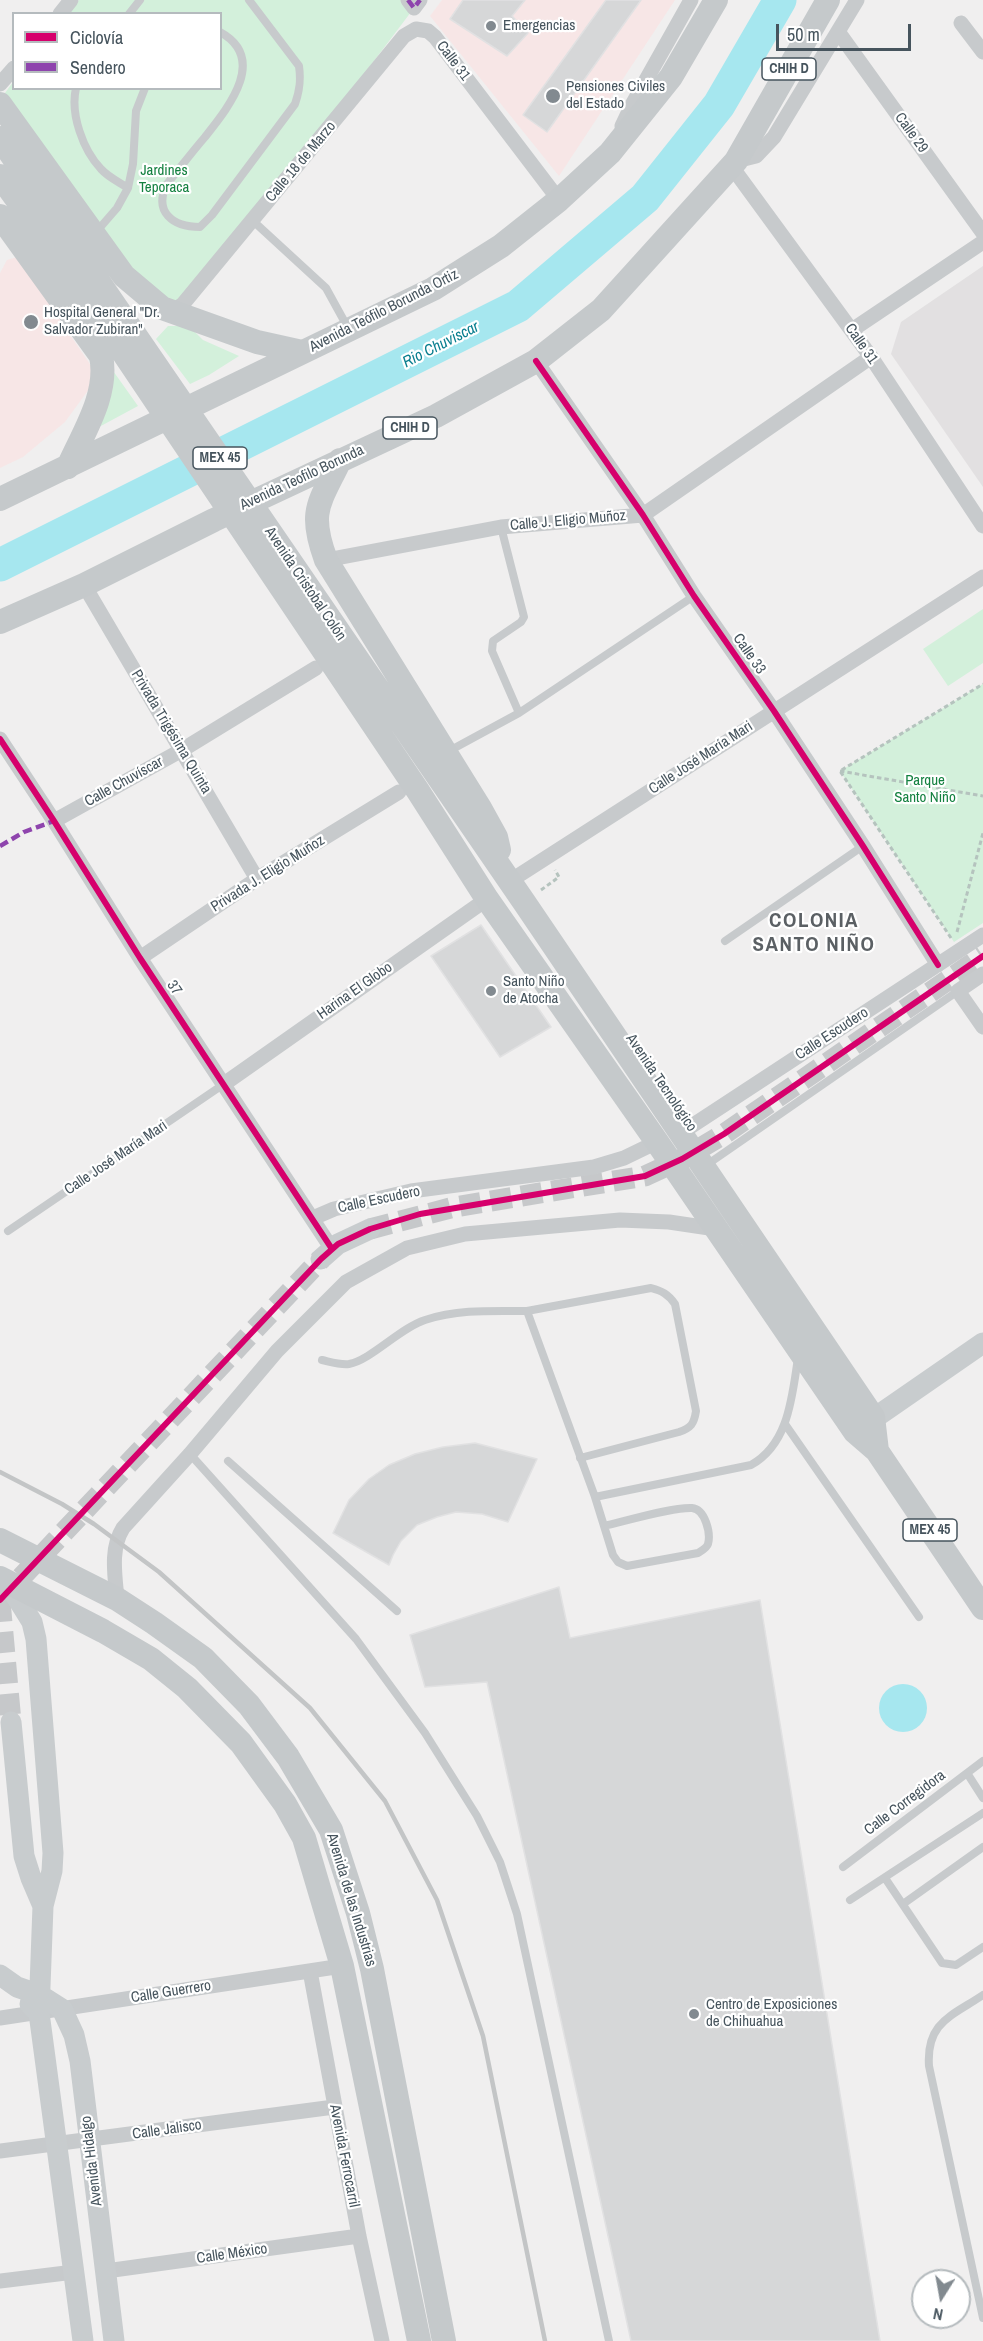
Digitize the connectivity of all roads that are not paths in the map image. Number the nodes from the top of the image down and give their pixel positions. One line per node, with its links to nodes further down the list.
1 (71, 0): 8 (street)
2 (140, 0): 9 (lane)
3 (249, 0): 11 (lane)
4 (691, 0): 21 (street)
5 (716, 0): 21 (main road, Avenida Teófilo Borunda Ortiz)
6 (828, 0): 22 (main road, Avenida Teofilo Borunda / CHIH D)
7 (857, 0): 12 (street)
8 (62, 12)
9 (131, 12)
10 (961, 23): 14 (street)
11 (222, 33)
12 (839, 33): 22 (street); 28 (street, Calle 29)
13 (435, 37): 25 (street, Calle 31); 27 (street, Calle 18 de Marzo)
14 (983, 52)
15 (12, 70): 16 (street)
16 (0, 84)
17 (76, 90): 24 (lane)
18 (144, 90): 24 (lane)
19 (0, 104): 29 (main road)
20 (0, 138): 58 (main road, Avenida Cristobal Colón / MEX 45)
21 (610, 153): 25 (main road, Avenida Teófilo Borunda Ortiz)
22 (734, 164): 33 (street, Calle 31); 36 (main road, Avenida Teofilo Borunda / CHIH D)
23 (0, 176): 55 (main road, Avenida Cristobal Colón / MEX 45)
24 (128, 188): 29 (lane)
25 (559, 200): 32 (main road, Avenida Teófilo Borunda Ortiz)
26 (0, 216): 38 (main road)
27 (252, 220): 31 (street, Calle 18 de Marzo); 32 (lane)
28 (983, 233)
29 (94, 234): 31 (main road)
30 (983, 242): 33 (street)
31 (172, 312): 34 (main road)
32 (350, 330): 34 (main road, Avenida Teófilo Borunda Ortiz)
33 (852, 330): 35 (street, Calle 31)
34 (302, 352): 38 (main road, Avenida Teófilo Borunda Ortiz)
35 (871, 357): 40 (street, Calle J. Eligio Muñoz); 42 (street, Calle 31)
36 (536, 361): 37 (main road, Avenida Teofilo Borunda / CHIH D); 40 (street, Calle 33)
37 (340, 460): 41 (main road, Avenida Teofilo Borunda / CHIH D); 44 (main road)
38 (68, 467): 39 (main road, Avenida Teófilo Borunda Ortiz)
39 (0, 499)
40 (643, 515): 43 (street, Calle J. Eligio Muñoz); 47 (street, Calle 33)
41 (214, 520): 46 (main road, Avenida Teofilo Borunda / CHIH D); 49 (main road)
42 (983, 526)
43 (501, 527): 44 (street, Calle J. Eligio Muñoz); 51 (lane)
44 (326, 560): 54 (main road)
45 (983, 577): 50 (street, Calle José María Mari)
46 (84, 585): 48 (main road, Avenida Teofilo Borunda / CHIH D); 53 (street, Privada Trigésima Quinta)
47 (694, 596): 50 (street, Calle 33); 51 (lane)
48 (0, 622)
49 (316, 668): 53 (street, Calle Chuvíscar); 55 (main road)
50 (774, 711): 57 (street, Calle 33); 58 (street, Calle José María Mari)
51 (519, 713): 54 (lane)
52 (0, 739): 56 (street, 37)
53 (182, 750): 56 (street, Calle Chuvíscar); 59 (street, Privada Trigésima Quinta)
54 (445, 754): 58 (main road)
55 (408, 792): 59 (street, Privada J. Eligio Muñoz); 60 (main road)
56 (54, 821): 63 (street, 37)
57 (863, 846): 62 (lane); 64 (street, Calle 33)
58 (505, 876): 69 (main road, Avenida Tecnológico / MEX 45)
59 (257, 879): 63 (street, Privada J. Eligio Muñoz)
60 (482, 891): 68 (street, Harina El Globo); 70 (main road, Avenida Tecnológico / MEX 45)
61 (983, 935): 64 (street, Calle Escudero)
62 (725, 941)
63 (140, 958): 68 (street, 37)
64 (938, 964): 69 (street, Calle Escudero)
65 (983, 974): 66 (street)
66 (958, 991): 67 (street); 71 (lane)
67 (983, 1027)
68 (224, 1084): 72 (street, 37); 75 (lane, Calle José María Mari)
69 (681, 1133): 71 (main road, Avenida Tecnológico / MEX 45)
70 (657, 1142): 72 (street, Calle Escudero); 74 (main road, Avenida Tecnológico / MEX 45)
71 (704, 1167): 78 (main road, Avenida Tecnológico / MEX 45)
72 (313, 1218): 76 (street, 37)
73 (370, 1229): 76 (street, Calle Escudero)
74 (716, 1229): 78 (main road, Avenida Tecnológico / MEX 45); 83 (street)
75 (8, 1231)
76 (327, 1254)
77 (527, 1311): 80 (lane); 84 (lane); 84 (lane)
78 (803, 1334): 81 (lane); 82 (main road, Avenida Tecnológico / MEX 45); 82 (main road, Avenida Tecnológico / MEX 45)
79 (983, 1343): 82 (street)
80 (322, 1360)
81 (785, 1424): 86 (lane); 93 (lane)
82 (864, 1424): 91 (main road, Avenida Tecnológico / MEX 45)
83 (190, 1454): 90 (street); 127 (lane)
84 (580, 1458): 86 (lane)
85 (228, 1461): 92 (lane)
86 (595, 1497): 87 (lane)
87 (604, 1526): 87 (lane)
88 (0, 1540): 90 (main road, Avenida de las Industrias)
89 (3, 1579): 104 (street); 106 (main road, Avenida de las Industrias)
90 (117, 1599): 126 (main road, Avenida de las Industrias)
91 (983, 1608)
92 (397, 1611)
93 (919, 1617)
94 (11, 1722): 104 (street)
95 (983, 1761): 96 (lane, Calle Corregidora)
96 (967, 1773): 97 (lane); 100 (lane, Calle Corregidora)
97 (983, 1798)
98 (983, 1813): 101 (lane)
99 (983, 1847): 103 (lane)
100 (843, 1867)
101 (885, 1878): 102 (lane); 103 (lane)
102 (850, 1900)
103 (903, 1904): 105 (lane)
104 (44, 1906): 110 (street)
105 (983, 1947)
106 (342, 1966): 107 (street, Calle Guerrero); 125 (main road, Avenida de las Industrias)
107 (310, 1971): 111 (street, Calle Guerrero); 113 (street, Avenida Ferrocarril)
108 (8, 1981): 110 (street)
109 (983, 1995): 121 (lane)
110 (39, 2004): 111 (street); 112 (street); 115 (street)
111 (62, 2009): 114 (street, Avenida Hidalgo)
112 (0, 2018)
113 (334, 2107): 114 (street, Calle Jalisco); 117 (street, Avenida Ferrocarril)
114 (90, 2140): 115 (street, Calle Jalisco); 118 (street, Avenida Hidalgo)
115 (56, 2144): 116 (street, Calle Jalisco); 119 (street)
116 (0, 2151)
117 (359, 2236): 118 (street, Calle México); 124 (street, Avenida Ferrocarril)
118 (106, 2271): 123 (street, Avenida Hidalgo)
119 (74, 2272): 120 (street); 122 (street)
120 (0, 2282)
121 (983, 2318)
122 (83, 2341)
123 (114, 2341)
124 (382, 2341)
125 (419, 2341)
126 (444, 2341)
127 (609, 2341)

